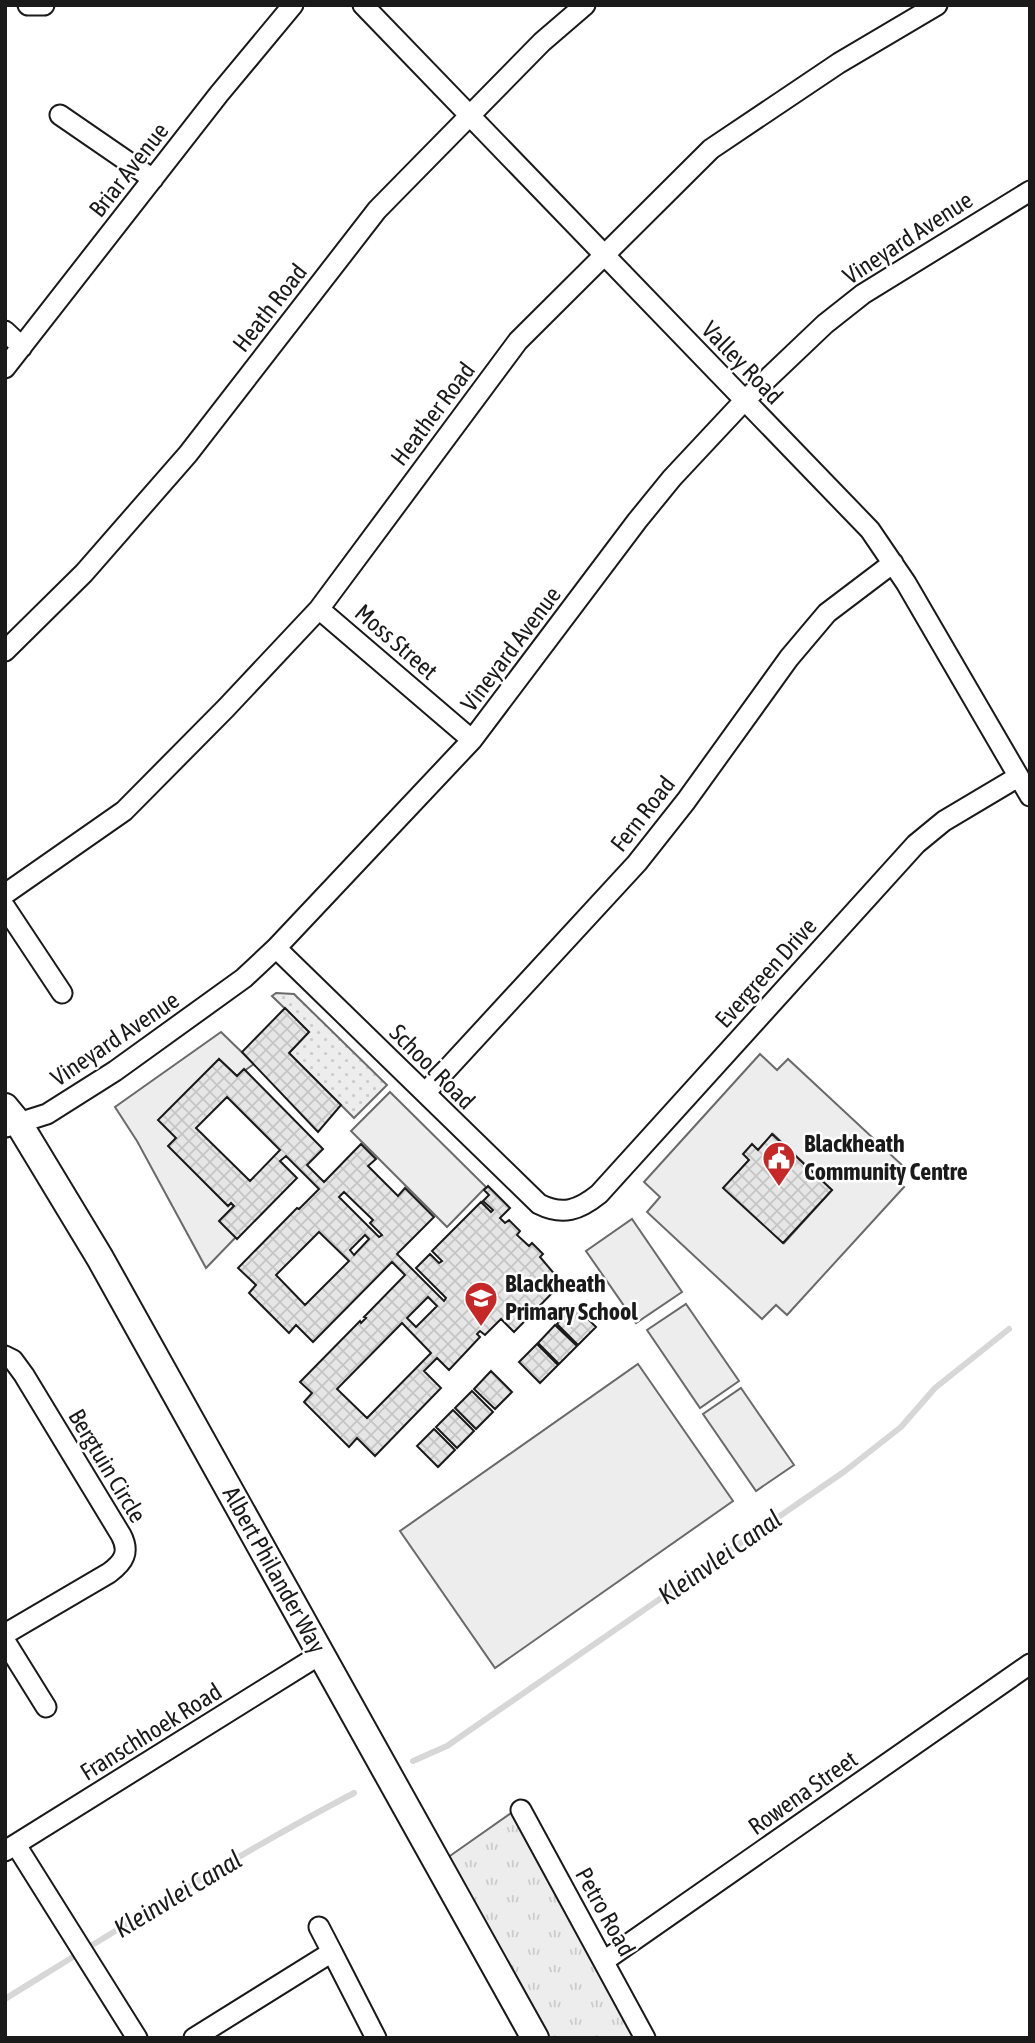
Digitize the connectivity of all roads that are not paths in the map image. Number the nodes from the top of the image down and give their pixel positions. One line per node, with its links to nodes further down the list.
1 (28, 5): 2 (street)
2 (44, 5)
3 (293, 5): 9 (street, Briar Avenue)
4 (363, 5): 8 (street, Valley Road)
5 (584, 5): 8 (street, Heath Road)
6 (937, 5): 11 (street, Heather Road)
7 (60, 115): 9 (street)
8 (468, 116): 11 (street, Valley Road); 18 (street, Heath Road)
9 (153, 179): 13 (street, Briar Avenue)
10 (1030, 191): 15 (street, Vineyard Avenue)
11 (604, 256): 15 (street, Valley Road); 17 (street, Heather Road)
12 (5, 331): 13 (street)
13 (22, 347): 14 (street, Briar Avenue)
14 (5, 368)
15 (744, 401): 16 (street, Valley Road); 19 (street, Vineyard Avenue)
16 (892, 563): 20 (street, Valley Road); 26 (street, Fern Road)
17 (319, 609): 19 (street, Moss Street); 22 (street, Heather Road)
18 (5, 651)
19 (472, 740): 24 (street, Vineyard Avenue)
20 (1018, 777): 21 (street, Valley Road); 28 (street, Evergreen Drive)
21 (1030, 796)
22 (5, 894)
23 (5, 907): 25 (street)
24 (276, 948): 26 (street, School Road); 27 (street, Vineyard Avenue)
25 (62, 993)
26 (425, 1093): 28 (street, School Road)
27 (10, 1119): 32 (street, Albert Philander Way)
28 (560, 1212)
29 (5, 1356): 30 (street, Bergtuin Circle)
30 (5, 1634)
31 (5, 1641): 34 (street)
32 (321, 1654): 36 (street, Franschhoek Road); 43 (street, Albert Philander Way)
33 (1030, 1664): 39 (street, Rowena Street)
34 (46, 1707)
35 (521, 1810): 39 (street, Petro Road)
36 (11, 1848): 40 (street)
37 (319, 1927): 38 (street)
38 (332, 1952): 41 (street); 42 (street)
39 (604, 1961): 44 (street, Petro Road)
40 (137, 2038)
41 (194, 2038)
42 (376, 2038)
43 (535, 2038)
44 (645, 2038)

